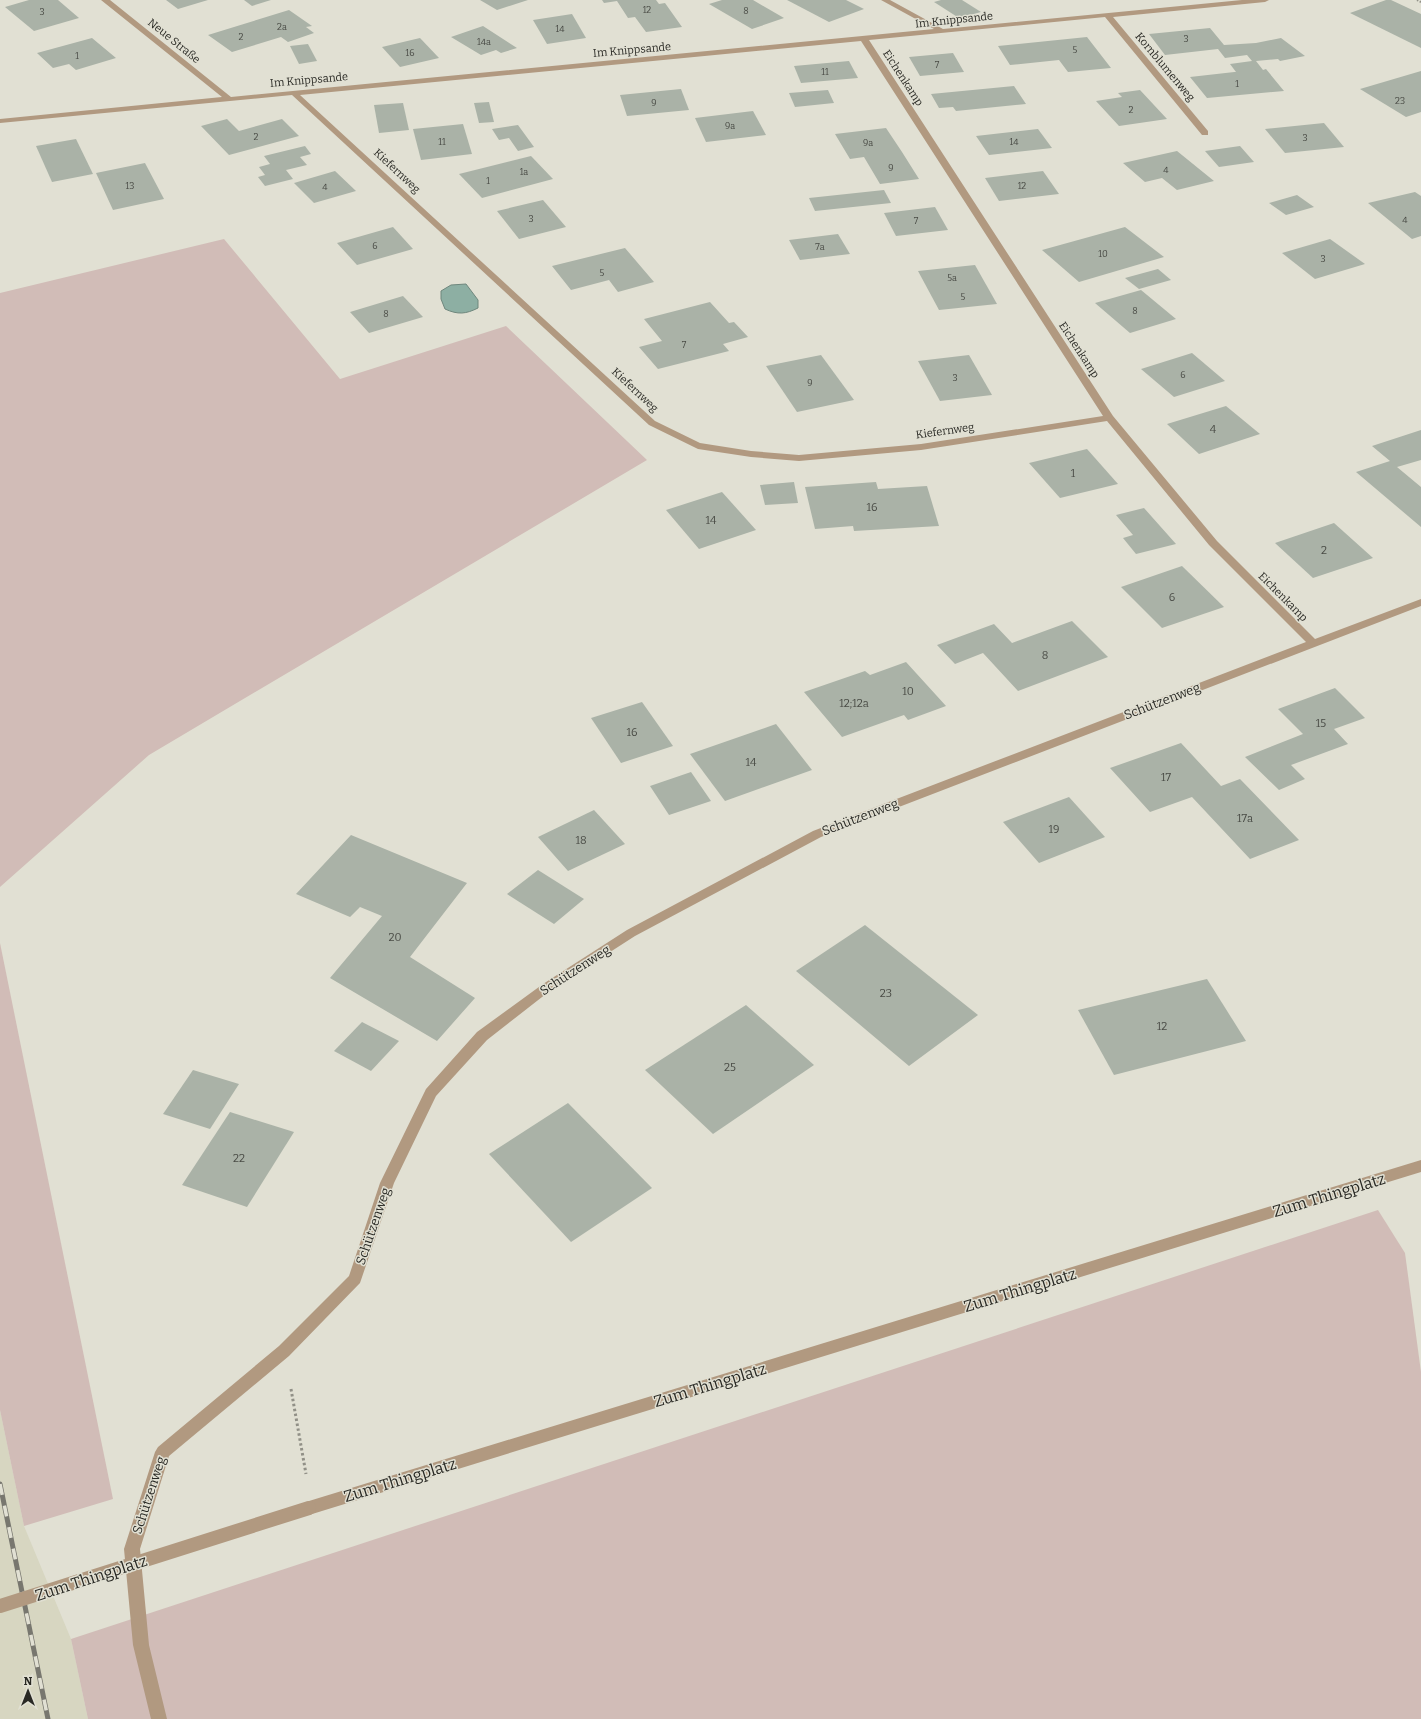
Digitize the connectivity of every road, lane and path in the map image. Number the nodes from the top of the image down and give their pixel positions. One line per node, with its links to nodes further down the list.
1 (105, 0): 10 (street, Neue Straße)
2 (885, 0): 7 (street)
3 (1265, 0): 6 (street, Im Knippsande)
4 (1416, 0): 5 (path)
5 (1421, 2)
6 (1108, 16): 7 (street, Im Knippsande); 12 (street, Kornblumenweg)
7 (944, 32): 8 (street, Im Knippsande)
8 (864, 39): 9 (street, Im Knippsande); 13 (street, Eichenkamp)
9 (294, 93): 10 (street, Im Knippsande); 13 (street, Kiefernweg)
10 (229, 99): 11 (street, Im Knippsande)
11 (0, 121)
12 (1205, 132)
13 (1109, 418): 15 (street, Eichenkamp)
14 (1421, 602): 15 (street, Schützenweg)
15 (1313, 643): 20 (street, Schützenweg)
16 (1421, 1166): 19 (street, Zum Thingplatz, bridge)
17 (290, 1383): 18 (path)
18 (306, 1472)
19 (0, 1606)
20 (159, 1719)

